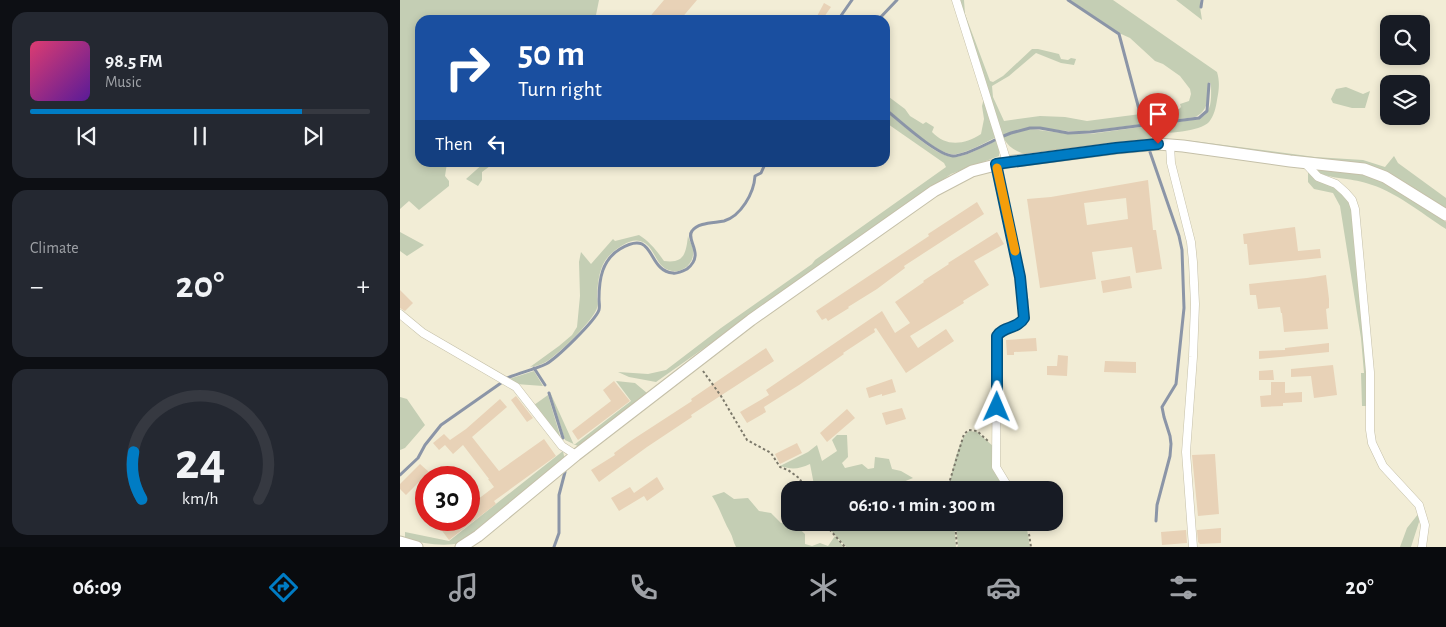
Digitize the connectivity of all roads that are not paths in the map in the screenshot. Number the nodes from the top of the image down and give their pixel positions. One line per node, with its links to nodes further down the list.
1 (956, 0): 3 (street)
2 (1170, 145): 3 (main road); 4 (main road); 13 (street)
3 (1008, 162): 5 (main road)
4 (1305, 163): 6 (main road); 14 (street)
5 (996, 164): 8 (main road); 9 (street)
6 (1446, 215)
7 (400, 314): 8 (street)
8 (576, 455): 12 (main road)
9 (1005, 481)
10 (400, 542): 11 (main road)
11 (417, 547)
12 (461, 547)
13 (1193, 547)
14 (1422, 547)

